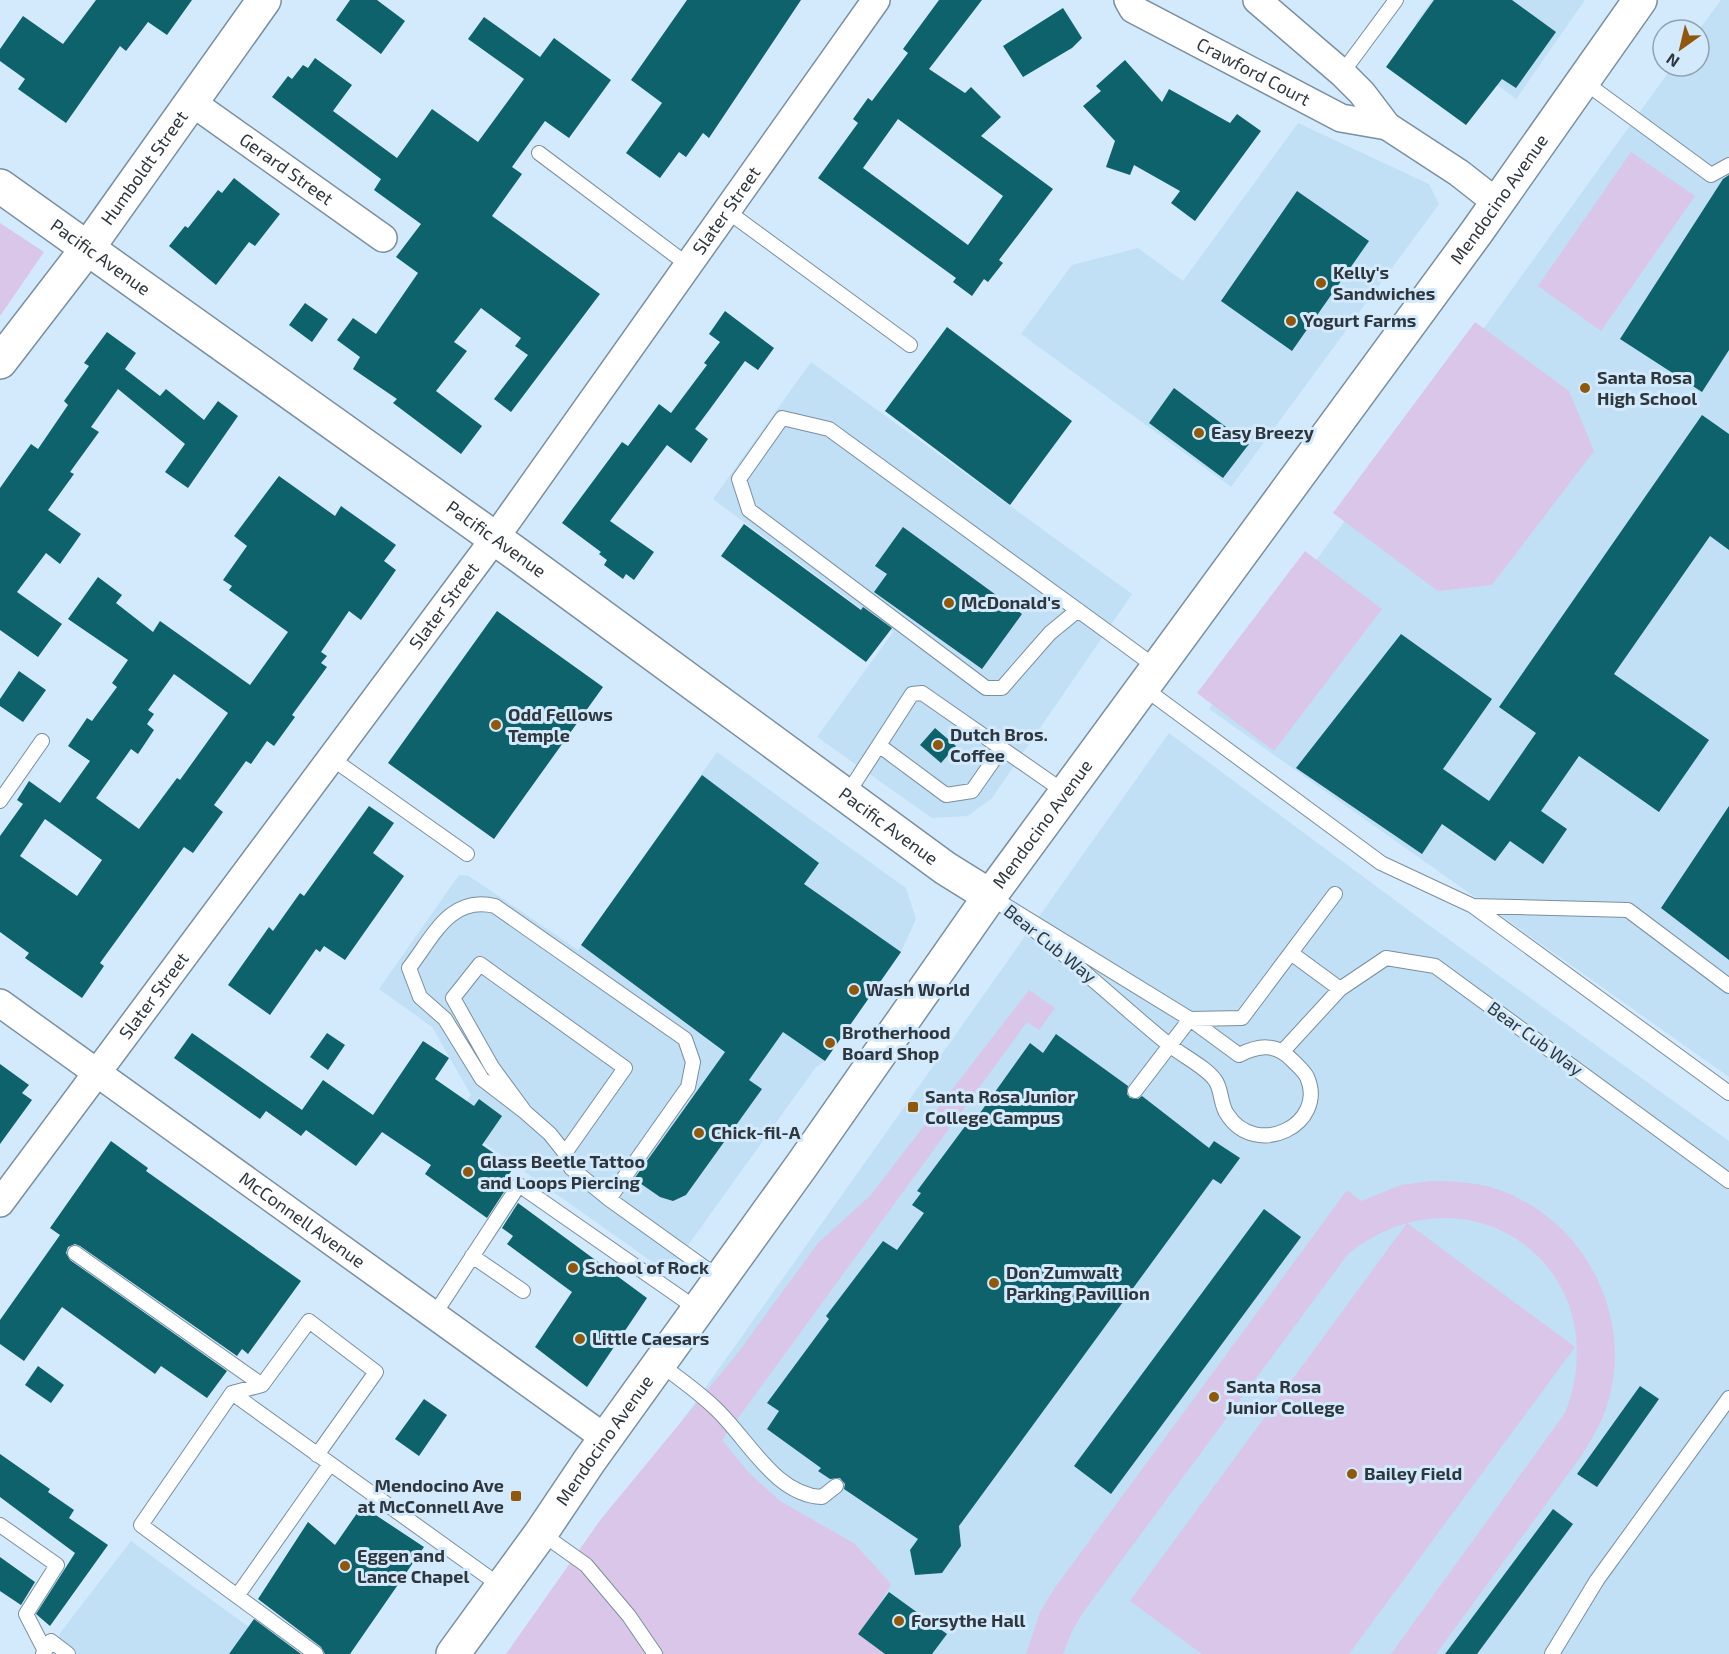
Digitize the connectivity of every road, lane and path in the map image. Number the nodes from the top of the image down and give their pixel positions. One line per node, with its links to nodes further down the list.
1 (264, 0): 9 (main road, Humboldt Street)
2 (876, 0): 15 (street, Slater Street)
3 (1128, 0): 10 (street, Crawford Court)
4 (1257, 0): 7 (street, Crawford Court)
5 (1396, 0): 7 (lane)
6 (1640, 0): 8 (main road, Mendocino Avenue)
7 (1342, 73): 10 (street, Crawford Court)
8 (1583, 81): 12 (lane); 14 (main road, Mendocino Avenue)
9 (190, 101): 16 (street, Gerard Street); 17 (main road, Humboldt Street)
10 (1387, 126): 14 (street, Crawford Court)
11 (539, 153): 18 (lane)
12 (1729, 165)
13 (0, 186): 17 (main road, Pacific Avenue)
14 (1496, 202): 23 (main road, Mendocino Avenue)
15 (727, 211): 18 (street, Slater Street); 19 (lane)
16 (383, 238)
17 (87, 249): 20 (main road, Humboldt Street); 21 (main road, Pacific Avenue)
18 (688, 265): 21 (street, Slater Street)
19 (910, 345)
20 (0, 362)
21 (495, 538): 27 (street, Slater Street); 29 (main road, Pacific Avenue)
22 (1078, 610): 22 (lane); 23 (lane)
23 (1151, 678): 28 (main road, Mendocino Avenue); 34 (lane)
24 (42, 741): 30 (lane)
25 (880, 746): 26 (lane); 26 (lane); 29 (lane)
26 (1002, 748): 28 (lane)
27 (331, 758): 31 (lane); 42 (street, Slater Street)
28 (1066, 793): 33 (main road, Mendocino Avenue)
29 (846, 796): 33 (main road, Pacific Avenue)
30 (0, 801)
31 (468, 854)
32 (1335, 894): 35 (lane)
33 (990, 896): 39 (lane, Bear Cub Way); 40 (lane, Bear Cub Way); 52 (main road, Mendocino Avenue)
34 (1473, 906): 36 (lane); 44 (lane)
35 (1291, 953): 37 (lane); 39 (lane)
36 (1729, 986)
37 (1340, 989): 41 (lane, Bear Cub Way); 47 (lane, Bear Cub Way)
38 (0, 1003): 42 (street, McConnell Avenue)
39 (1190, 1019): 40 (lane); 41 (lane, Bear Cub Way)
40 (1169, 1046): 41 (lane, Bear Cub Way); 43 (lane)
41 (1283, 1051)
42 (96, 1072): 49 (street, Slater Street); 55 (street, McConnell Avenue)
43 (1135, 1091)
44 (1729, 1093)
45 (525, 1112): 46 (lane); 46 (lane); 48 (lane)
46 (565, 1153): 48 (lane)
47 (1729, 1180)
48 (609, 1200): 52 (lane)
49 (0, 1203)
50 (75, 1253): 57 (lane)
51 (472, 1256): 53 (lane); 54 (lane); 55 (lane)
52 (719, 1278): 54 (main road, Mendocino Avenue)
53 (523, 1291)
54 (697, 1309): 56 (main road, Mendocino Avenue)
55 (434, 1315): 60 (street, McConnell Avenue)
56 (659, 1362): 60 (main road, Mendocino Avenue); 63 (lane)
57 (261, 1385): 58 (lane); 61 (lane)
58 (232, 1393): 61 (lane); 67 (lane)
59 (1729, 1398): 73 (lane)
60 (605, 1438): 65 (main road, Mendocino Avenue)
61 (317, 1455): 62 (lane)
62 (330, 1464): 66 (lane); 67 (lane)
63 (837, 1486)
64 (0, 1525): 68 (lane)
65 (541, 1533): 66 (main road, Mendocino Avenue); 72 (lane)
66 (502, 1587): 71 (main road, Mendocino Avenue)
67 (237, 1596): 70 (lane)
68 (44, 1652): 69 (lane)
69 (68, 1654)
70 (316, 1654)
71 (453, 1654)
72 (655, 1654)
73 (1552, 1654)

